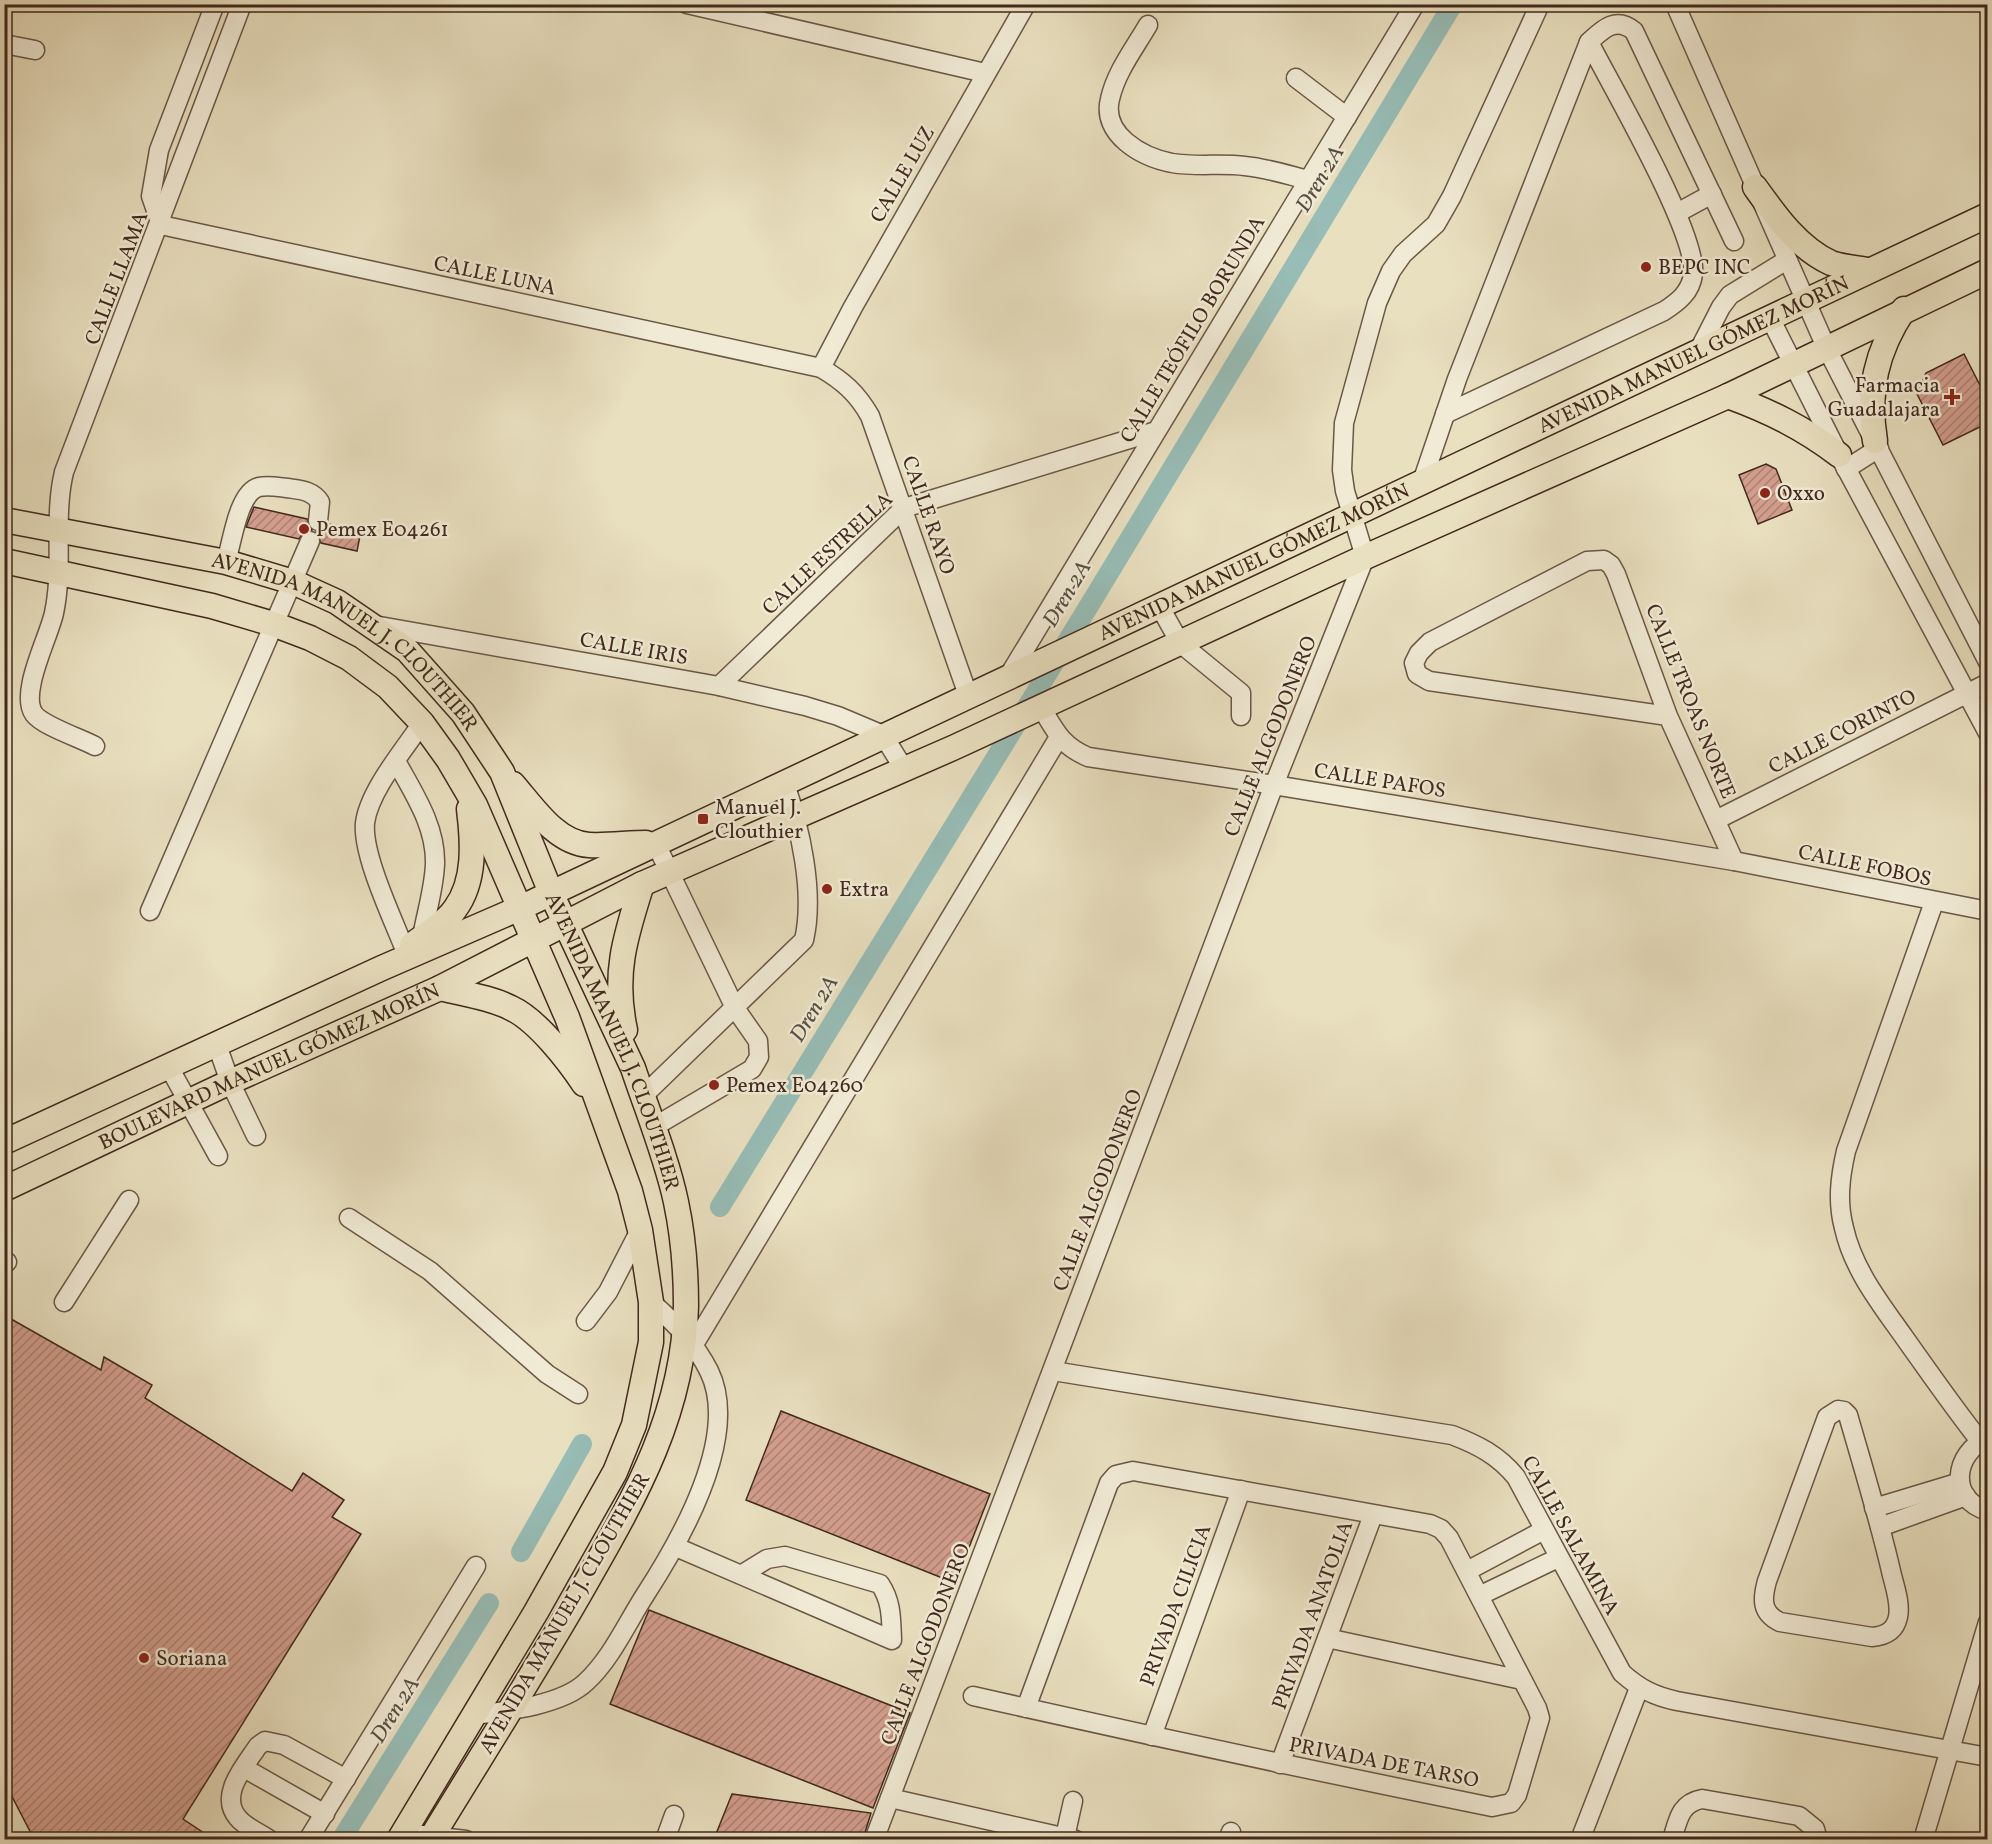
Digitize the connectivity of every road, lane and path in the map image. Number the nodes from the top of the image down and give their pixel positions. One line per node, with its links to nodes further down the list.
1 (215, 4): 20 (street)
2 (242, 4): 20 (street, CALLE LLAMA)
3 (687, 4): 12 (street)
4 (1026, 4): 12 (street, CALLE LUZ)
5 (1415, 4): 14 (street, CALLE TEÓFILO BORUNDA)
6 (1540, 4): 39 (street)
7 (1675, 4): 16 (street)
8 (1148, 25): 15 (street)
9 (1589, 42): 17 (street); 18 (street); 33 (street)
10 (4, 44): 11 (street)
11 (35, 50)
12 (985, 73): 31 (street, CALLE LUZ)
13 (1296, 78): 14 (street)
14 (1347, 117): 15 (street, CALLE TEÓFILO BORUNDA)
15 (1308, 180): 34 (street, CALLE TEÓFILO BORUNDA)
16 (1755, 188): 22 (street); 23 (main road)
17 (1712, 194): 18 (street); 21 (street)
18 (1677, 213): 33 (street)
19 (1988, 215): 23 (main road, AVENIDA MANUEL GÓMEZ MORÍN)
20 (160, 225): 31 (street, CALLE LUNA); 42 (street, CALLE LLAMA)
21 (1734, 241)
22 (1787, 260): 25 (street); 29 (street)
23 (1868, 270): 25 (main road, AVENIDA MANUEL GÓMEZ MORÍN)
24 (1988, 271): 26 (main road, AVENIDA MANUEL GÓMEZ MORÍN)
25 (1804, 300): 27 (main road, AVENIDA MANUEL GÓMEZ MORÍN); 28 (street)
26 (1904, 309): 28 (main road, AVENIDA MANUEL GÓMEZ MORÍN); 35 (main road)
27 (1769, 316): 29 (main road, AVENIDA MANUEL GÓMEZ MORÍN); 30 (street)
28 (1826, 346): 30 (main road, AVENIDA MANUEL GÓMEZ MORÍN); 35 (street)
29 (1699, 350): 37 (main road, AVENIDA MANUEL GÓMEZ MORÍN)
30 (1792, 364): 32 (main road, AVENIDA MANUEL GÓMEZ MORÍN); 36 (street)
31 (821, 368): 38 (street, CALLE RAYO)
32 (1728, 396): 36 (main road); 44 (main road, AVENIDA MANUEL GÓMEZ MORÍN)
33 (1445, 414): 37 (street)
34 (1156, 431): 38 (street, CALLE ESTRELLA); 54 (street, CALLE TEÓFILO BORUNDA)
35 (1877, 445): 36 (street); 53 (street)
36 (1843, 462): 57 (street)
37 (1422, 482): 39 (main road, AVENIDA MANUEL GÓMEZ MORÍN)
38 (904, 508): 56 (street, CALLE ESTRELLA); 58 (street, CALLE RAYO)
39 (1353, 514): 44 (street); 49 (main road, AVENIDA MANUEL GÓMEZ MORÍN)
40 (4, 520): 42 (main road, AVENIDA MANUEL J. CLOUTHIER)
41 (318, 521): 46 (street)
42 (59, 532): 46 (main road, AVENIDA MANUEL J. CLOUTHIER); 47 (street, CALLE LLAMA)
43 (310, 541): 48 (street)
44 (1365, 558): 52 (main road, AVENIDA MANUEL GÓMEZ MORÍN); 71 (street, CALLE ALGODONERO)
45 (4, 561): 47 (main road, AVENIDA MANUEL J. CLOUTHIER)
46 (226, 562): 48 (main road, AVENIDA MANUEL J. CLOUTHIER)
47 (58, 572): 50 (main road, AVENIDA MANUEL J. CLOUTHIER); 66 (street, CALLE LLAMA)
48 (293, 582): 50 (street); 51 (main road, AVENIDA MANUEL J. CLOUTHIER)
49 (1160, 606): 52 (street); 54 (main road, AVENIDA MANUEL GÓMEZ MORÍN)
50 (273, 624): 62 (main road, AVENIDA MANUEL J. CLOUTHIER); 83 (street)
51 (372, 625): 56 (street, CALLE IRIS); 69 (main road, AVENIDA MANUEL J. CLOUTHIER)
52 (1180, 643): 59 (main road, AVENIDA MANUEL GÓMEZ MORÍN); 60 (street)
53 (1988, 662)
54 (1008, 677): 58 (main road, AVENIDA MANUEL GÓMEZ MORÍN)
55 (1988, 683): 57 (street, CALLE CORINTO)
56 (719, 686): 64 (street, CALLE IRIS)
57 (1966, 693): 63 (street); 74 (street, CALLE CORINTO)
58 (968, 695): 64 (main road, AVENIDA MANUEL GÓMEZ MORÍN)
59 (1033, 711): 65 (street, CALLE PAFOS); 68 (main road, AVENIDA MANUEL GÓMEZ MORÍN)
60 (1241, 716)
61 (1668, 716): 61 (street, CALLE TROAS NORTE); 74 (street, CALLE TROAS NORTE)
62 (422, 723): 67 (street); 72 (main road, AVENIDA MANUEL J. CLOUTHIER)
63 (1988, 733)
64 (883, 735): 68 (street); 70 (main road, AVENIDA MANUEL GÓMEZ MORÍN)
65 (1059, 737): 71 (street, CALLE PAFOS); 108 (street)
66 (95, 746)
67 (396, 761): 86 (street); 86 (street)
68 (904, 769): 73 (main road, AVENIDA MANUEL GÓMEZ MORÍN)
69 (502, 771): 75 (main road); 79 (main road, AVENIDA MANUEL J. CLOUTHIER)
70 (784, 781): 73 (street); 75 (main road, AVENIDA MANUEL GÓMEZ MORÍN)
71 (1274, 785): 76 (street, CALLE PAFOS); 109 (street, CALLE ALGODONERO)
72 (467, 792): 81 (main road, AVENIDA MANUEL J. CLOUTHIER); 86 (main road)
73 (796, 816): 77 (main road, AVENIDA MANUEL GÓMEZ MORÍN); 89 (street)
74 (1716, 820): 76 (street, CALLE TROAS NORTE)
75 (655, 842): 77 (street); 79 (main road, AVENIDA MANUEL GÓMEZ MORÍN)
76 (1734, 861): 80 (street, CALLE FOBOS)
77 (670, 872): 78 (main road, AVENIDA MANUEL GÓMEZ MORÍN); 89 (street)
78 (642, 884): 84 (main road, AVENIDA MANUEL GÓMEZ MORÍN); 92 (main road)
79 (551, 893): 81 (main road, AVENIDA MANUEL GÓMEZ MORÍN); 84 (main road, AVENIDA MANUEL J. CLOUTHIER)
80 (1934, 902): 82 (street, CALLE FOBOS); 111 (street)
81 (520, 908): 85 (main road, AVENIDA MANUEL J. CLOUTHIER); 87 (main road, BOULEVARD MANUEL GÓMEZ MORÍN)
82 (1988, 910)
83 (150, 911)
84 (566, 924): 85 (main road, AVENIDA MANUEL GÓMEZ MORÍN); 92 (main road, AVENIDA MANUEL J. CLOUTHIER)
85 (534, 939): 88 (main road, BOULEVARD MANUEL GÓMEZ MORÍN); 96 (main road, AVENIDA MANUEL J. CLOUTHIER)
86 (413, 944): 87 (main road)
87 (382, 968): 90 (main road, BOULEVARD MANUEL GÓMEZ MORÍN)
88 (440, 988): 93 (main road, BOULEVARD MANUEL GÓMEZ MORÍN); 96 (main road)
89 (735, 1008): 94 (street); 97 (street)
90 (217, 1045): 91 (main road, BOULEVARD MANUEL GÓMEZ MORÍN); 93 (street)
91 (169, 1067): 95 (street); 99 (main road, BOULEVARD MANUEL GÓMEZ MORÍN)
92 (633, 1068): 94 (main road, AVENIDA MANUEL J. CLOUTHIER)
93 (230, 1082): 95 (main road, BOULEVARD MANUEL GÓMEZ MORÍN); 98 (street)
94 (642, 1097): 97 (main road, AVENIDA MANUEL J. CLOUTHIER)
95 (187, 1102): 100 (street); 101 (main road, BOULEVARD MANUEL GÓMEZ MORÍN)
96 (603, 1112): 104 (main road, AVENIDA MANUEL J. CLOUTHIER)
97 (652, 1128): 108 (main road, AVENIDA MANUEL J. CLOUTHIER)
98 (256, 1136)
99 (4, 1142)
100 (218, 1156)
101 (4, 1189)
102 (129, 1200): 105 (street)
103 (348, 1218): 110 (street)
104 (640, 1230): 106 (main road, AVENIDA MANUEL J. CLOUTHIER); 107 (street)
105 (64, 1302)
106 (651, 1302): 108 (street); 132 (main road, AVENIDA MANUEL J. CLOUTHIER)
107 (586, 1321)
108 (688, 1338): 119 (street); 131 (main road, AVENIDA MANUEL J. CLOUTHIER)
109 (1053, 1371): 118 (street, CALLE SALAMINA); 139 (street, CALLE ALGODONERO)
110 (579, 1394)
111 (1984, 1440): 112 (street)
112 (1963, 1489): 114 (street); 115 (street); 117 (street)
113 (1241, 1490): 116 (street, PRIVADA DE TARSO); 130 (street, PRIVADA DE TARSO); 133 (street, PRIVADA CILICIA)
114 (1874, 1508): 117 (street); 117 (street)
115 (1988, 1511)
116 (1373, 1515): 122 (street, PRIVADA DE TARSO); 126 (street, PRIVADA ANATOLIA)
117 (1880, 1527)
118 (1544, 1530): 120 (street, CALLE SALAMINA); 122 (street)
119 (676, 1547): 123 (street); 131 (street)
120 (1558, 1558): 124 (street); 128 (street, CALLE SALAMINA)
121 (476, 1566): 138 (street)
122 (1467, 1571): 124 (street, PRIVADA DE TARSO)
123 (741, 1575): 123 (street)
124 (1481, 1595): 127 (street, PRIVADA DE TARSO)
125 (1988, 1622): 134 (street)
126 (1327, 1638): 127 (street); 136 (street, PRIVADA ANATOLIA)
127 (1522, 1680): 136 (street, PRIVADA DE TARSO)
128 (1639, 1688): 134 (street, CALLE SALAMINA); 151 (street)
129 (973, 1696): 130 (street, PRIVADA DE TARSO)
130 (1026, 1708): 133 (street, PRIVADA DE TARSO)
131 (510, 1711): 132 (street); 144 (main road, AVENIDA MANUEL J. CLOUTHIER)
132 (474, 1714): 143 (main road, AVENIDA MANUEL J. CLOUTHIER)
133 (1152, 1736): 136 (street, PRIVADA DE TARSO)
134 (1948, 1750): 135 (street, CALLE SALAMINA); 154 (street)
135 (1988, 1757)
136 (1281, 1764)
137 (244, 1768): 138 (street); 141 (street); 146 (street)
138 (346, 1779): 141 (street)
139 (890, 1798): 145 (street); 150 (street, CALLE ALGODONERO)
140 (1072, 1801): 145 (street)
141 (325, 1814): 147 (street)
142 (674, 1815): 149 (street)
143 (402, 1836): 144 (street)
144 (432, 1837): 148 (street)
145 (1071, 1838)
146 (270, 1839)
147 (308, 1839)
148 (466, 1839)
149 (664, 1839)
150 (874, 1839)
151 (1580, 1839)
152 (1672, 1839): 153 (street)
153 (1818, 1839)
154 (1923, 1839)

